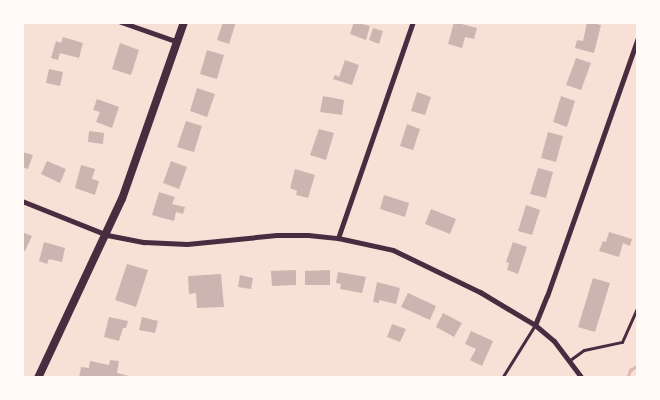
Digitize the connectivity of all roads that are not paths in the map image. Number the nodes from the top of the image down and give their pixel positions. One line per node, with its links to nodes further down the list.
1 (122, 22): 5 (street)
2 (184, 22): 5 (street)
3 (412, 22): 8 (street)
4 (638, 37): 10 (street)
5 (178, 42): 7 (street)
6 (22, 201): 7 (street)
7 (107, 235): 8 (street); 12 (street)
8 (338, 238): 10 (street)
9 (638, 306): 11 (lane)
10 (534, 325): 11 (street); 13 (lane)
11 (570, 360): 14 (street)
12 (38, 378)
13 (502, 378)
14 (582, 378)

